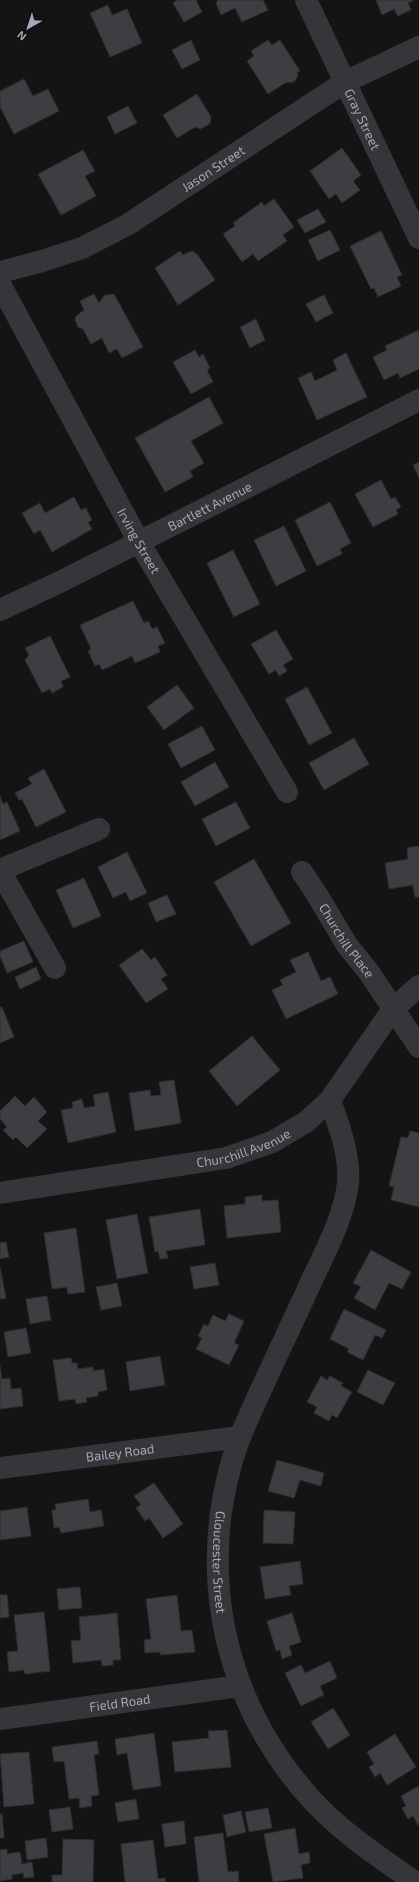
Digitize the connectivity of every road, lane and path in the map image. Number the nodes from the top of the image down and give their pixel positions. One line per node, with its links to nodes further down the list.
1 (306, 0): 3 (street, Gray Street)
2 (419, 47): 3 (street, Jason Street)
3 (345, 82): 4 (street, Gray Street); 5 (street, Jason Street)
4 (419, 238)
5 (0, 272)
6 (0, 284): 8 (street, Irving Street)
7 (419, 400): 8 (street, Bartlett Avenue)
8 (139, 542): 9 (street, Bartlett Avenue); 10 (street, Irving Street)
9 (0, 610)
10 (287, 792)
11 (99, 829): 12 (street)
12 (0, 871): 14 (street)
13 (302, 872): 16 (street, Churchill Place)
14 (55, 968)
15 (419, 986): 16 (street, Churchill Avenue)
16 (393, 1009): 17 (street, Churchill Place); 18 (street, Churchill Avenue)
17 (419, 1047)
18 (330, 1100): 19 (street, Churchill Avenue); 20 (street, Gloucester Street)
19 (0, 1193)
20 (240, 1437): 21 (street, Bailey Road); 22 (street, Gloucester Street)
21 (0, 1468)
22 (240, 1686): 23 (street, Field Road); 24 (street, Gloucester Street)
23 (0, 1720)
24 (415, 1882)

